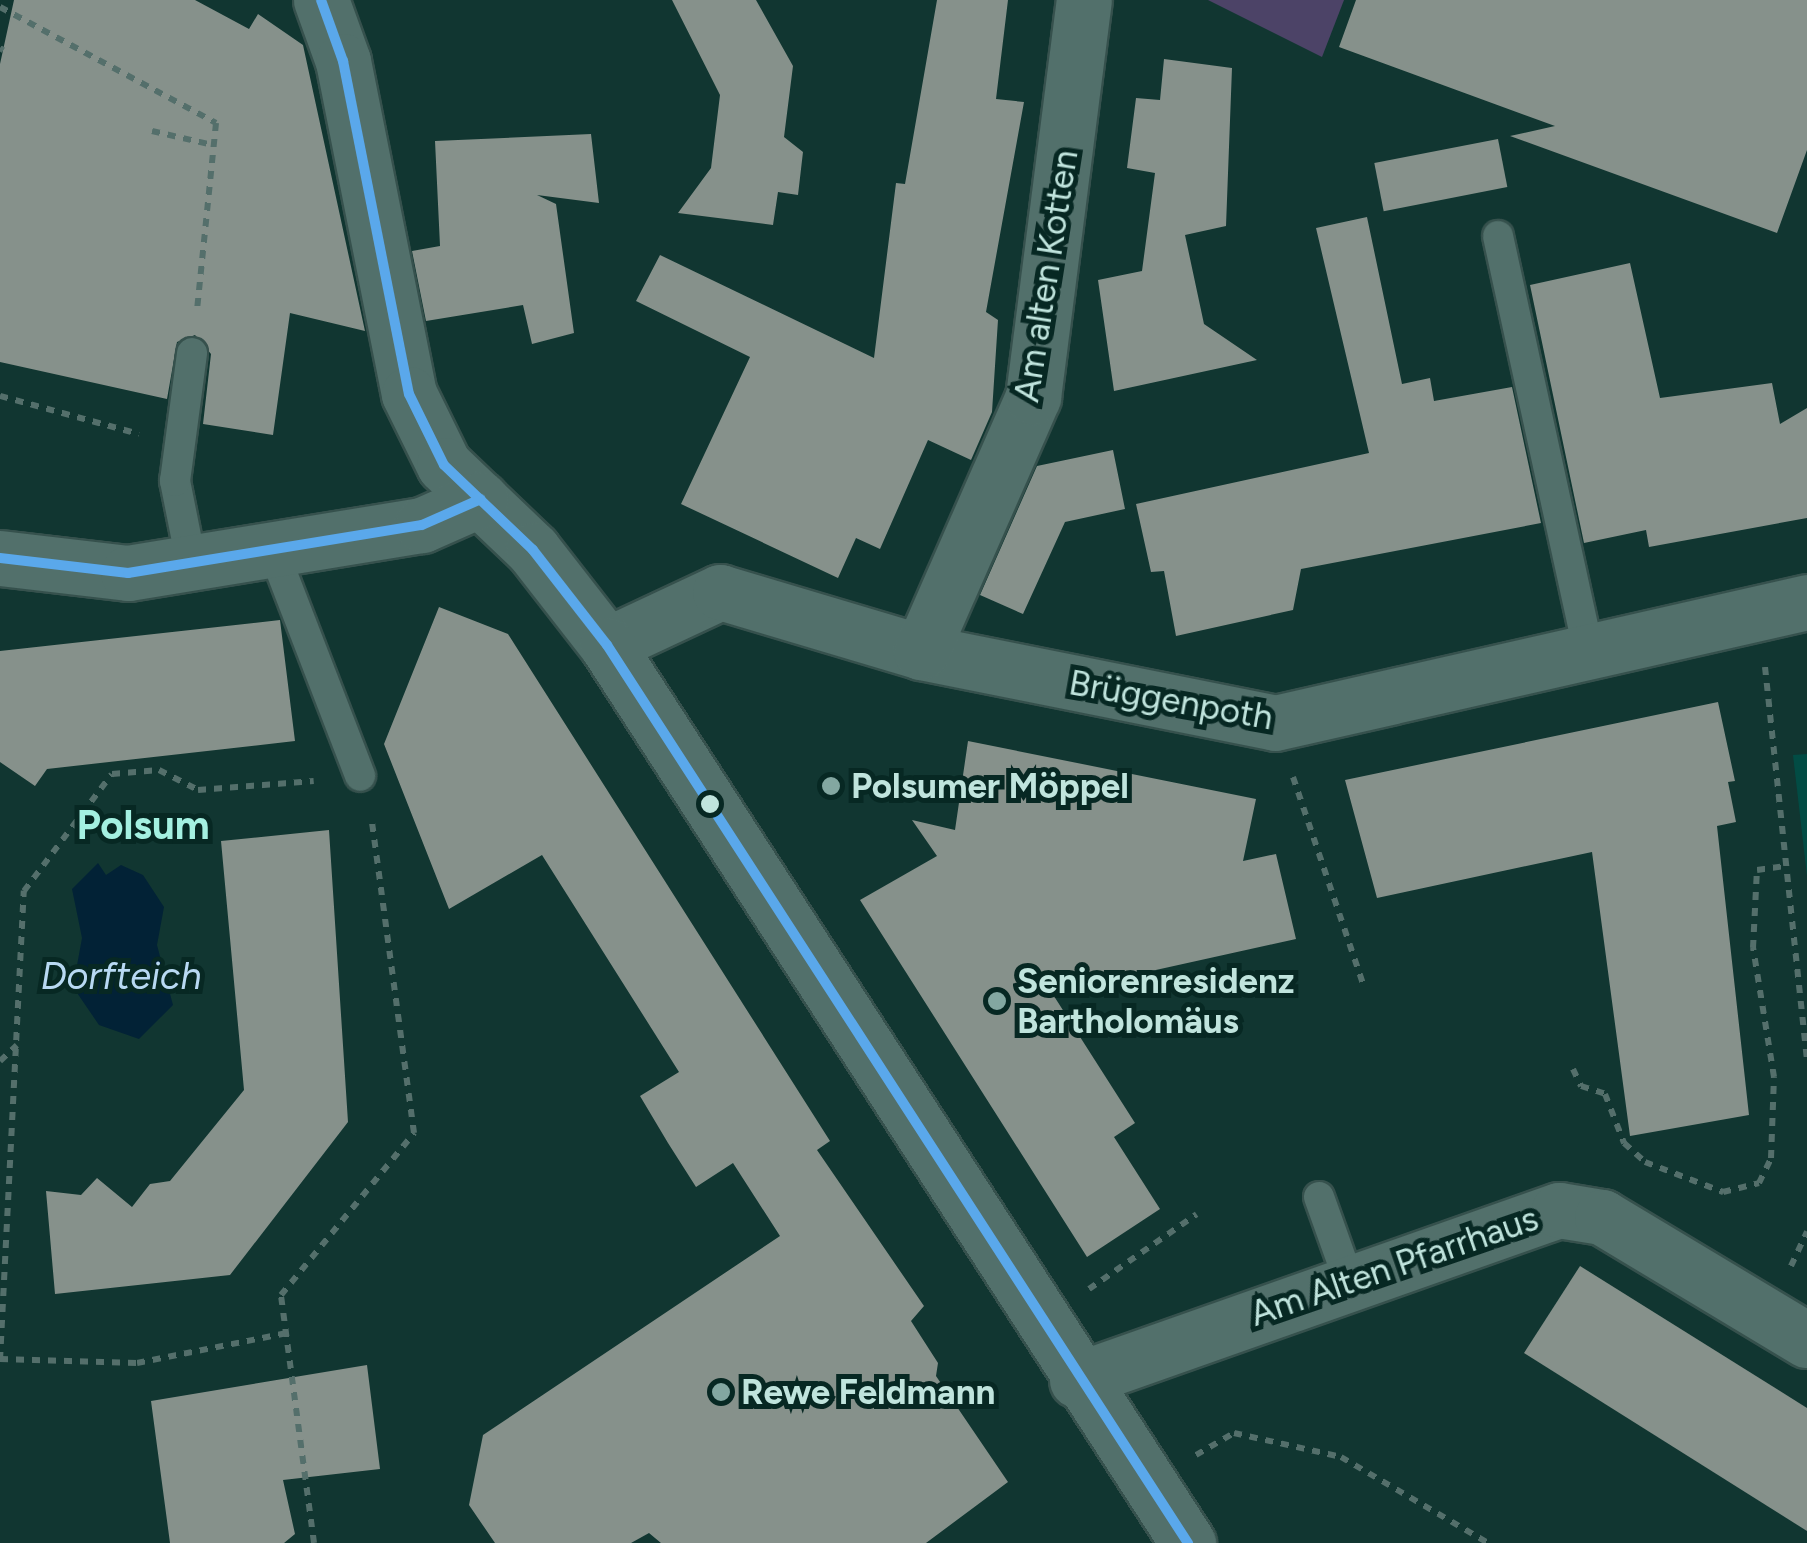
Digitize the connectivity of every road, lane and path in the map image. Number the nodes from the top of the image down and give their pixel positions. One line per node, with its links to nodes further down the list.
1 (321, 0): 10 (street)
2 (1084, 0): 17 (street, Am alten Kotten)
3 (0, 7): 5 (path)
4 (152, 131): 5 (path)
5 (213, 145): 7 (path)
6 (1498, 236): 16 (lane)
7 (192, 352): 9 (lane)
8 (0, 396): 9 (path)
9 (179, 444): 13 (lane)
10 (480, 499): 11 (street); 15 (street)
11 (273, 550): 13 (street); 19 (lane)
12 (0, 558): 13 (street)
13 (191, 562)
14 (1783, 607): 16 (street, Brüggenpoth); 20 (path)
15 (606, 646): 17 (street, Brüggenpoth); 29 (street)
16 (1588, 649): 18 (street, Brüggenpoth)
17 (920, 652): 18 (street, Brüggenpoth)
18 (1275, 723): 21 (path)
19 (360, 776): 22 (path); 30 (path)
20 (1784, 866): 24 (path); 25 (path)
21 (1364, 988)
22 (18, 1044): 23 (path); 32 (path)
23 (0, 1061)
24 (1807, 1062)
25 (1574, 1069)
26 (1319, 1198): 28 (lane)
27 (1197, 1214): 29 (path)
28 (1348, 1278): 31 (street, Am Alten Pfarrhaus); 33 (street, Am Alten Pfarrhaus)
29 (1039, 1324): 33 (street)
30 (286, 1333): 32 (path); 35 (path)
31 (1807, 1340)
32 (0, 1360)
33 (1077, 1380): 34 (street)
34 (1146, 1485): 36 (street); 37 (path)
35 (314, 1543)
36 (1188, 1543)
37 (1488, 1543)

